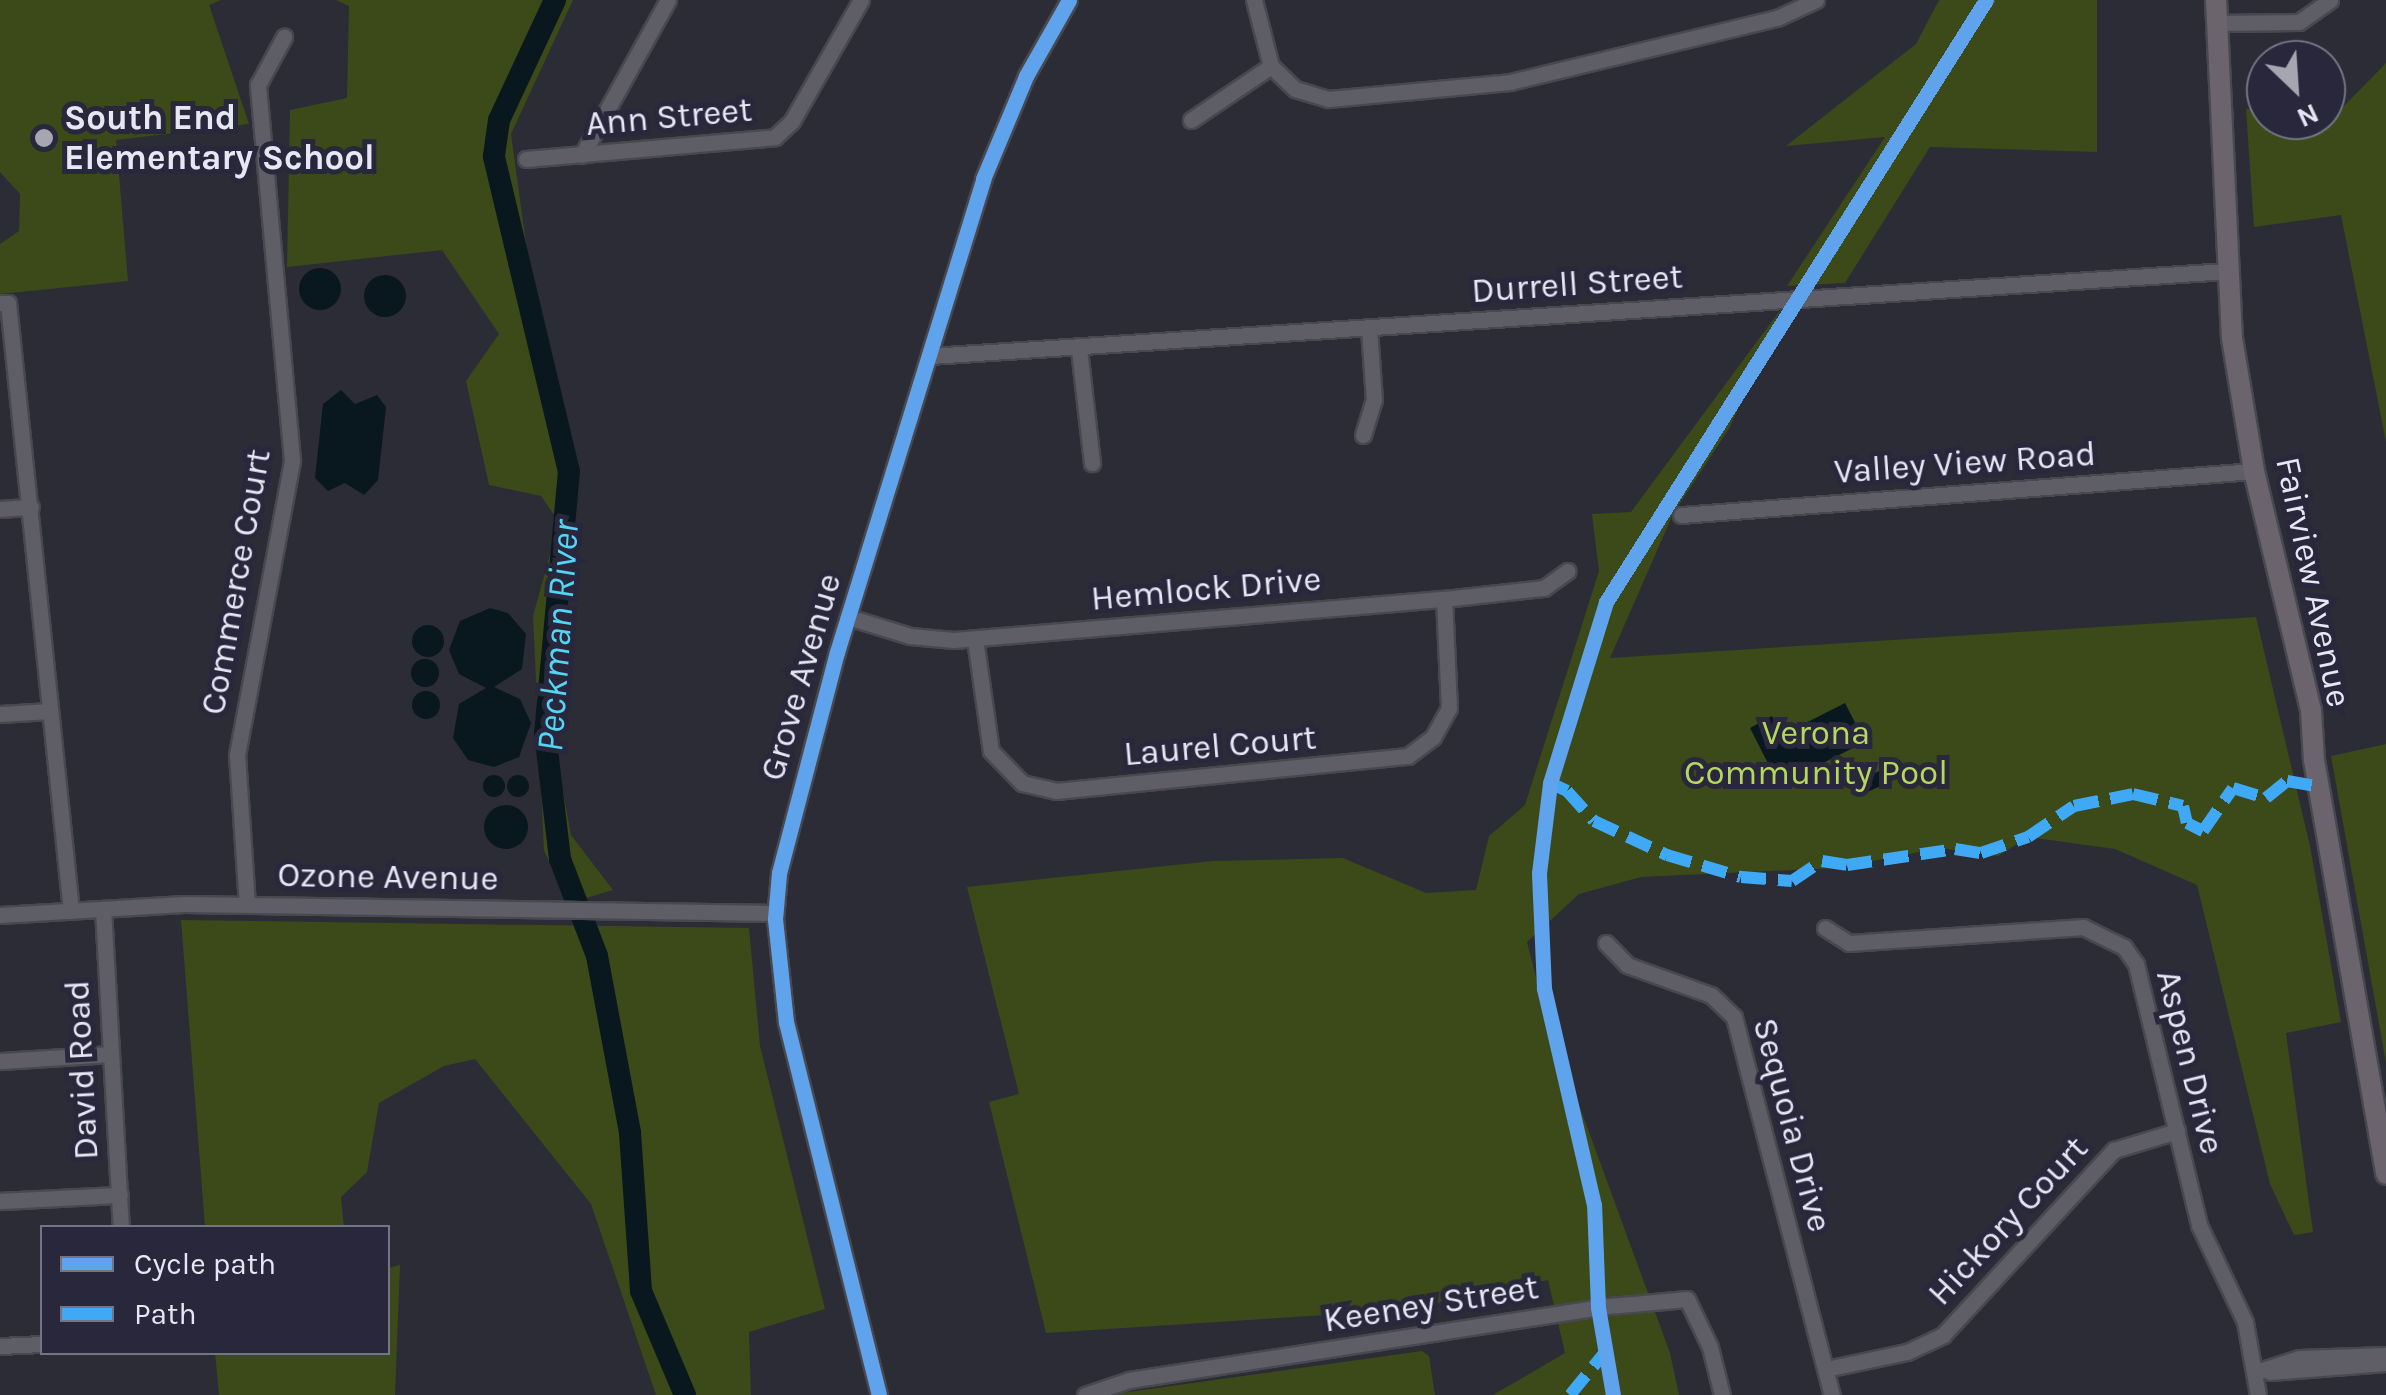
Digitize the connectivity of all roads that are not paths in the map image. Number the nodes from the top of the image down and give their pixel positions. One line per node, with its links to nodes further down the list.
1 (668, 0): 12 (street)
2 (862, 0): 12 (street, Ann Street)
3 (1068, 0): 18 (street, Grove Avenue)
4 (1254, 0): 10 (street)
5 (1816, 0): 10 (street)
6 (2216, 0): 8 (main road, Fairview Avenue)
7 (2330, 0): 8 (street)
8 (2216, 24): 14 (main road, Fairview Avenue)
9 (284, 37): 31 (street, Commerce Court)
10 (1271, 66): 11 (street)
11 (1191, 120)
12 (582, 155): 13 (street, Ann Street)
13 (526, 159)
14 (2227, 271): 16 (street, Durrell Street); 21 (main road, Fairview Avenue)
15 (4, 303): 22 (street)
16 (1369, 328): 17 (street, Durrell Street); 19 (street)
17 (1079, 349): 18 (street, Durrell Street); 20 (street)
18 (930, 356): 27 (street, Grove Avenue)
19 (1363, 434)
20 (1092, 463)
21 (2254, 472): 24 (street, Valley View Road); 41 (main road, Fairview Avenue)
22 (31, 507): 23 (street); 29 (street)
23 (0, 509)
24 (1681, 514)
25 (1567, 572): 26 (street, Hemlock Drive)
26 (1444, 599): 28 (street, Hemlock Drive); 28 (street, Laurel Court)
27 (848, 617): 28 (street, Hemlock Drive); 34 (street, Grove Avenue)
28 (976, 638)
29 (50, 711): 30 (street); 33 (street)
30 (0, 714)
31 (246, 905): 32 (street, Ozone Avenue); 34 (street, Ozone Avenue)
32 (103, 909): 33 (street, Ozone Avenue); 38 (street, David Road)
33 (72, 911): 35 (street, Ozone Avenue)
34 (775, 913): 50 (street, Grove Avenue)
35 (0, 915)
36 (1825, 928): 40 (street, Aspen Drive)
37 (1606, 943): 48 (street, Sequoia Drive)
38 (111, 1054): 39 (street); 42 (street, David Road)
39 (0, 1061)
40 (2177, 1132): 48 (street, Hickory Court); 49 (street, Aspen Drive)
41 (2386, 1174)
42 (120, 1195): 43 (street); 44 (street, David Road)
43 (0, 1200)
44 (122, 1225)
45 (40, 1344): 46 (street)
46 (0, 1346)
47 (2386, 1359): 49 (street)
48 (1826, 1369): 53 (street, Sequoia Drive)
49 (2256, 1372): 54 (street, Aspen Drive)
50 (879, 1395)
51 (1085, 1395): 52 (street, Keeney Street)
52 (1722, 1395)
53 (1832, 1395)
54 (2258, 1395)

